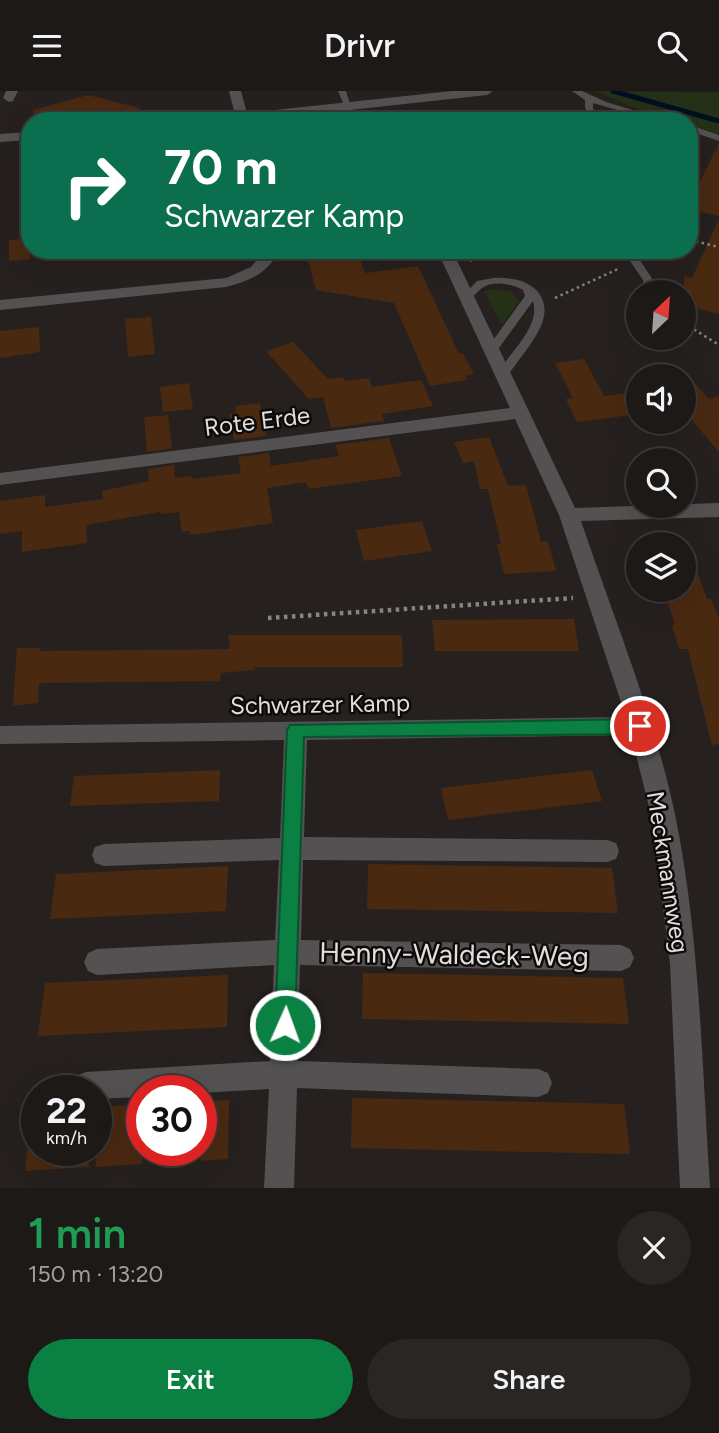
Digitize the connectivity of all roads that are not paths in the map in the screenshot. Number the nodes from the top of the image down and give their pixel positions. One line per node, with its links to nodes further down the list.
1 (235, 91): 8 (street)
2 (342, 91): 7 (lane)
3 (486, 91): 6 (street)
4 (576, 91): 5 (lane)
5 (589, 100): 11 (lane); 12 (lane)
6 (368, 105): 7 (street); 10 (street)
7 (349, 108): 9 (street)
8 (241, 112)
9 (310, 112)
10 (372, 112)
11 (591, 112)
12 (638, 112)
13 (698, 131): 16 (lane)
14 (21, 137): 15 (street)
15 (0, 138)
16 (719, 138)
17 (268, 259): 23 (street)
18 (449, 259): 22 (street, Meckmannweg)
19 (635, 261): 20 (lane)
20 (648, 280)
21 (528, 288): 22 (lane); 24 (lane); 25 (lane)
22 (468, 296): 24 (street, Meckmannweg)
23 (0, 306)
24 (492, 350): 25 (street, Meckmannweg)
25 (503, 374): 26 (street, Meckmannweg)
26 (519, 413): 27 (street, Rote Erde); 29 (street, Meckmannweg)
27 (0, 479)
28 (718, 512): 29 (street)
29 (569, 515): 30 (street, Meckmannweg)
30 (640, 726): 31 (street, Schwarzer Kamp); 43 (street, Meckmannweg)
31 (296, 730): 32 (street, Schwarzer Kamp); 33 (street, Henny-Waldeck-Weg)
32 (0, 735)
33 (291, 849): 34 (street); 35 (street); 36 (street, Henny-Waldeck-Weg)
34 (607, 851)
35 (104, 855)
36 (288, 952): 37 (street, Henny-Waldeck-Weg); 38 (street, Henny-Waldeck-Weg); 39 (street, Henny-Waldeck-Weg)
37 (621, 958)
38 (97, 962)
39 (283, 1075): 40 (street); 41 (street); 42 (street, Henny-Waldeck-Weg)
40 (538, 1083)
41 (112, 1085)
42 (279, 1188)
43 (695, 1188)

